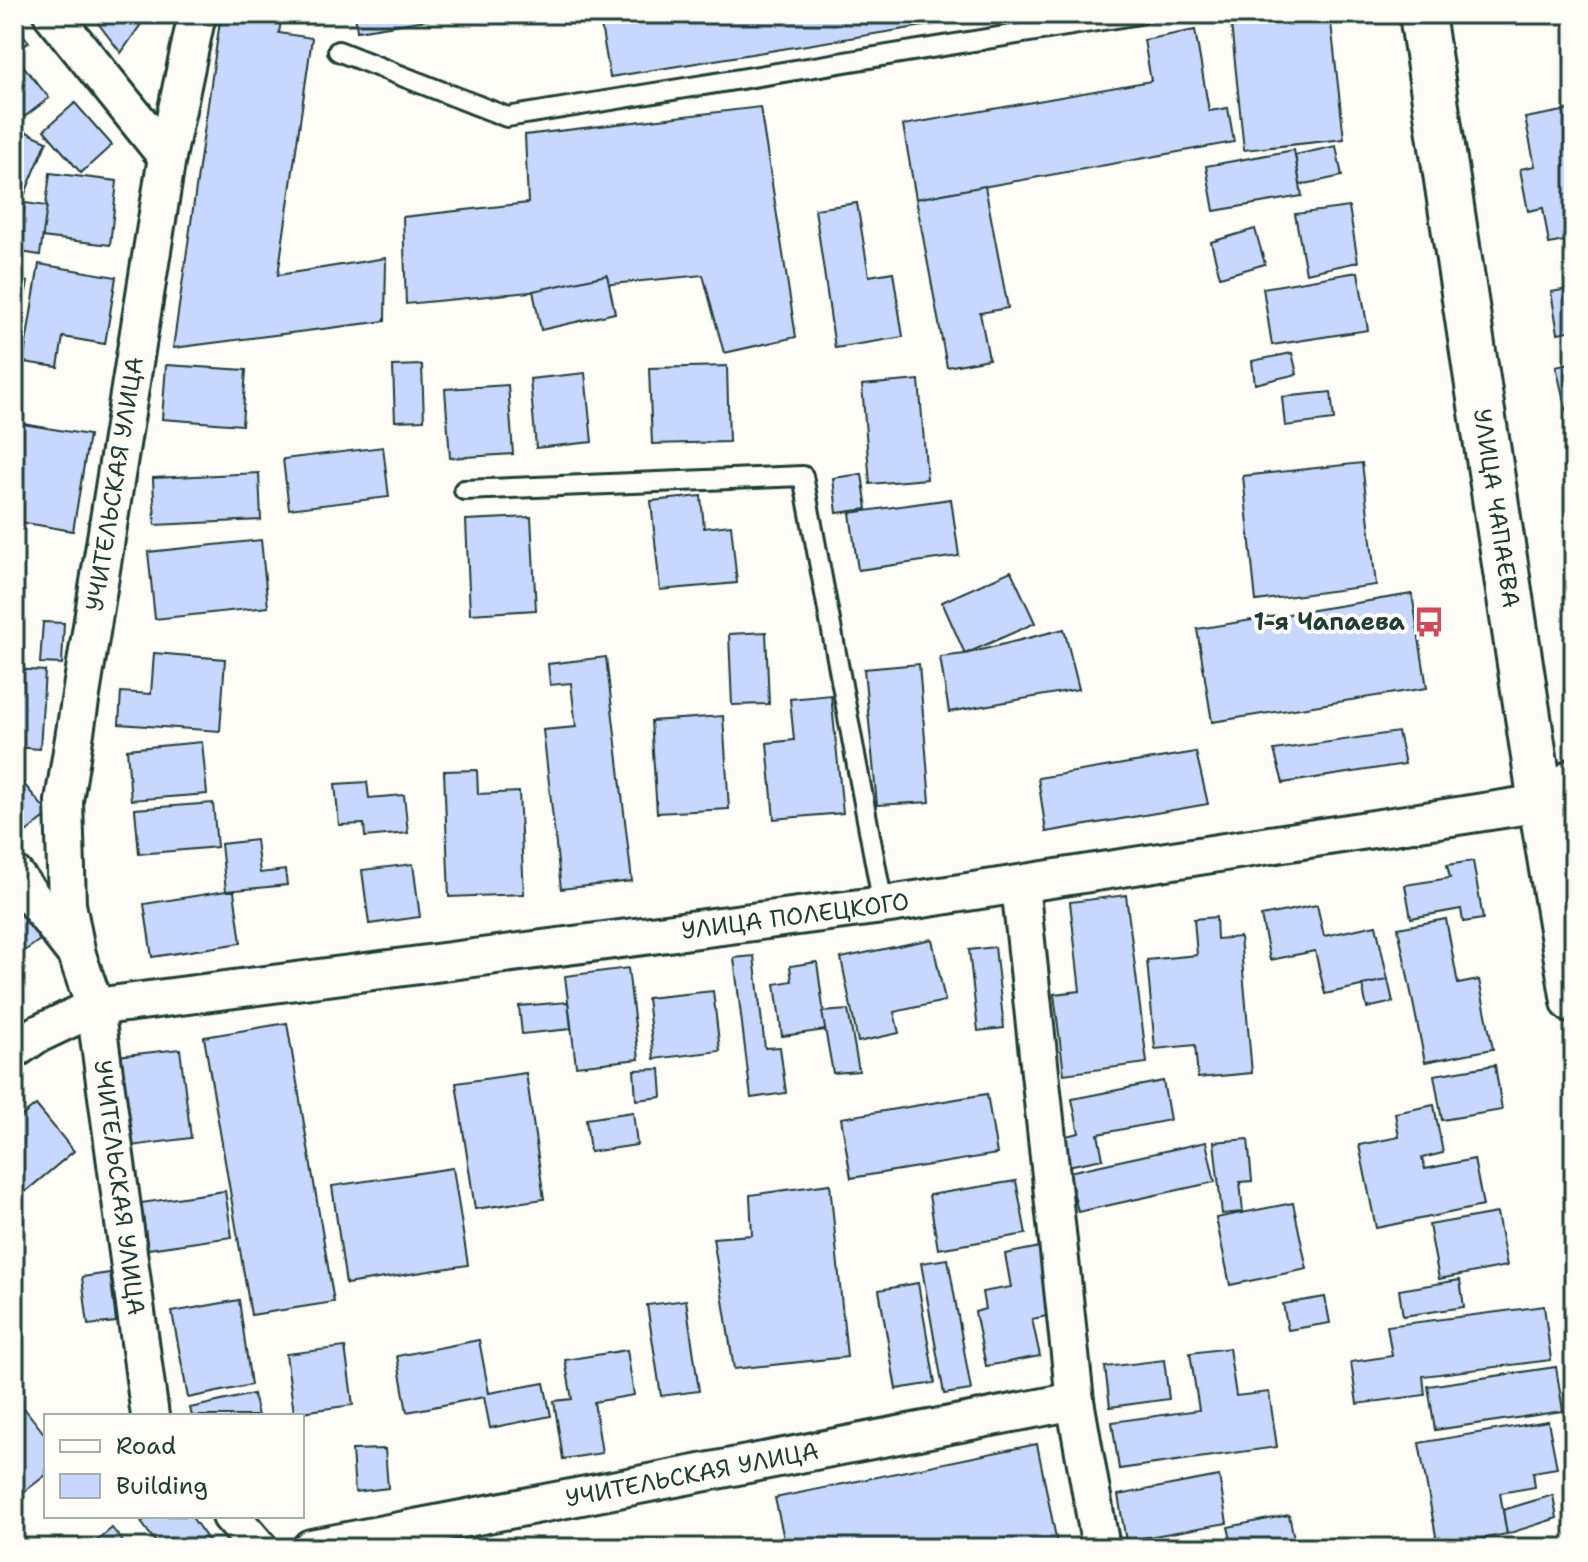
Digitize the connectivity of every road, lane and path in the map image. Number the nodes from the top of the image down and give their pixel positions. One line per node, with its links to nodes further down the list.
1 (52, 14): 6 (street)
2 (197, 14): 6 (street, УЧИТЕЛЬСКАЯ УЛИЦА)
3 (1140, 14): 5 (lane)
4 (1422, 14): 8 (street, УЛИЦА ЧАПАЕВА)
5 (338, 51)
6 (167, 157): 12 (street, УЧИТЕЛЬСКАЯ УЛИЦА)
7 (464, 490): 11 (lane)
8 (1557, 790): 10 (street, УЛИЦА ПОЛЕЦКОГО); 13 (street, УЛИЦА ЧАПАЕВА)
9 (14, 874): 12 (street)
10 (1020, 885): 11 (street, УЛИЦА ПОЛЕЦКОГО); 16 (street)
11 (883, 905): 14 (street, УЛИЦА ПОЛЕЦКОГО)
12 (77, 955): 14 (street, УЧИТЕЛЬСКАЯ УЛИЦА)
13 (1574, 1001)
14 (95, 1007): 15 (street, УЛИЦА ПОЛЕЦКОГО); 17 (street, УЧИТЕЛЬСКАЯ УЛИЦА)
15 (14, 1050)
16 (1075, 1401): 20 (street, УЧИТЕЛЬСКАЯ УЛИЦА); 21 (street)
17 (150, 1414)
18 (233, 1518): 19 (street)
19 (259, 1548)
20 (311, 1548)
21 (1101, 1548)

